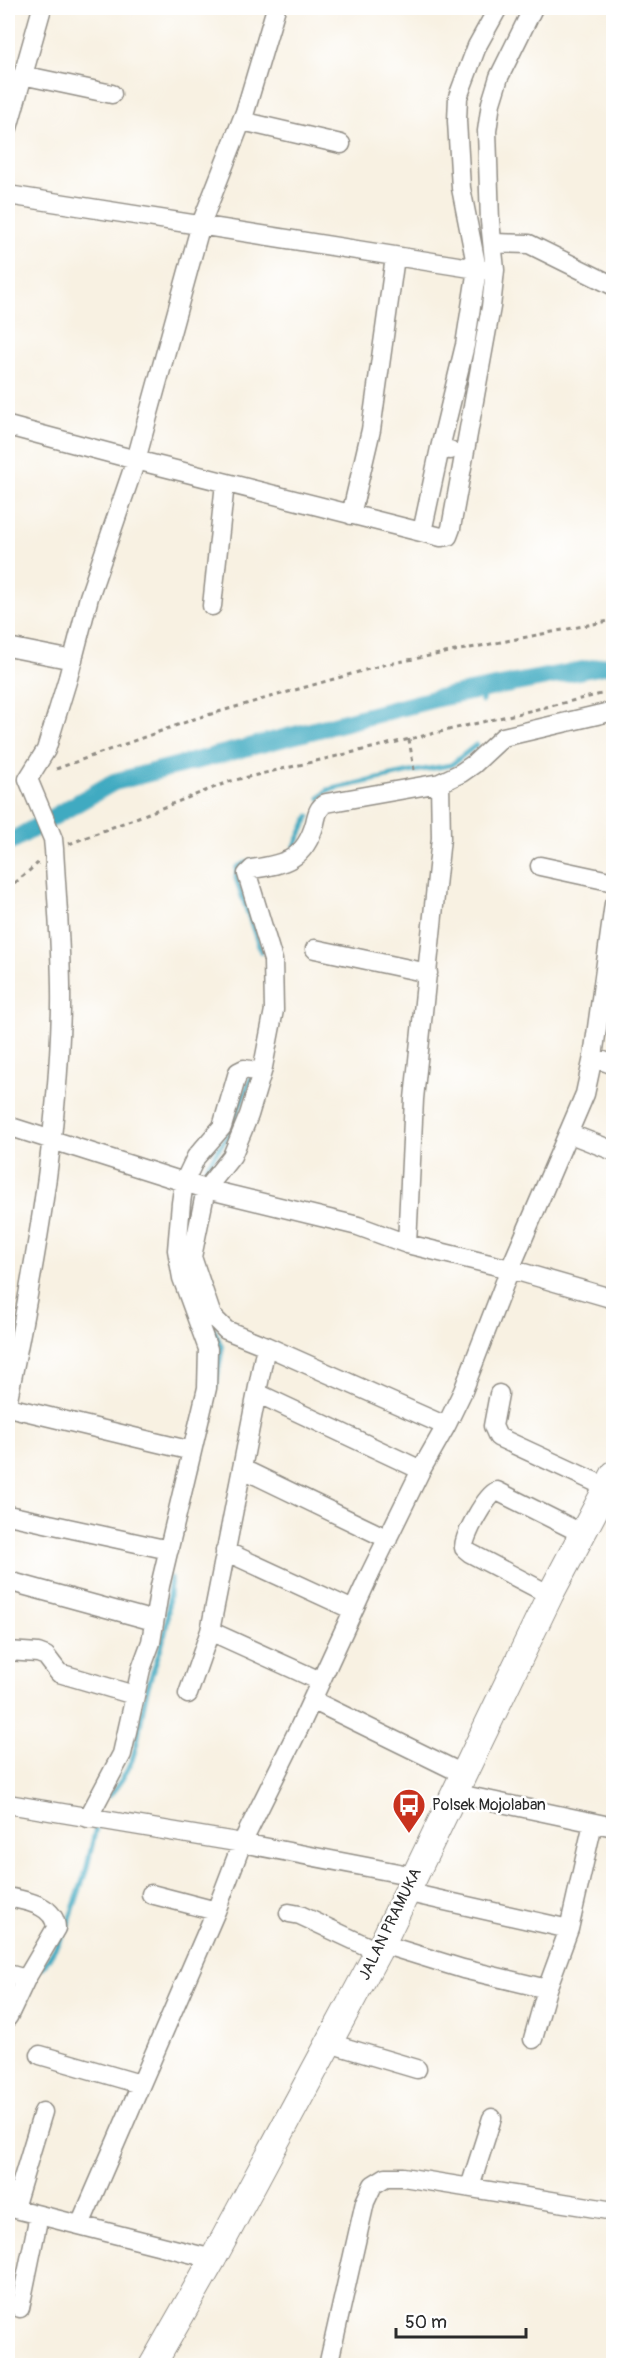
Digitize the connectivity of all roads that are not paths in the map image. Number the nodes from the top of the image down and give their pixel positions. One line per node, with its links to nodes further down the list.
1 (42, 8): 5 (street)
2 (276, 8): 7 (street)
3 (498, 8): 14 (street)
4 (533, 8): 12 (street)
5 (16, 82): 6 (street); 8 (street)
6 (112, 94)
7 (242, 121): 9 (street); 11 (street)
8 (8, 128)
9 (341, 144)
10 (8, 195): 11 (street)
11 (201, 224): 13 (street); 18 (street)
12 (494, 243): 14 (street); 15 (street)
13 (395, 257): 14 (street); 20 (street)
14 (486, 270): 17 (street); 17 (street)
15 (614, 286)
16 (8, 426): 18 (street)
17 (453, 450): 21 (street); 21 (street)
18 (136, 460): 19 (street); 24 (street)
19 (225, 483): 20 (street); 22 (street)
20 (351, 515): 21 (street)
21 (422, 532)
22 (212, 606)
23 (8, 647): 24 (street)
24 (73, 660): 37 (street)
25 (614, 711): 26 (street)
26 (440, 783): 31 (street); 34 (street)
27 (540, 866): 28 (street)
28 (614, 882)
29 (614, 904): 32 (street)
30 (315, 949): 31 (street)
31 (428, 973): 40 (street)
32 (593, 1057): 33 (street); 36 (street)
33 (614, 1065)
34 (257, 1070): 39 (street); 39 (street)
35 (8, 1126): 37 (street)
36 (568, 1133): 38 (street); 41 (street)
37 (52, 1141): 39 (street); 46 (street)
38 (614, 1152)
39 (195, 1185): 40 (street); 43 (street); 49 (street)
40 (406, 1244): 41 (street)
41 (510, 1269): 42 (street); 48 (street)
42 (614, 1299)
43 (266, 1346): 44 (street); 48 (street)
44 (257, 1393): 50 (street); 51 (street)
45 (499, 1394): 52 (street)
46 (8, 1399)
47 (8, 1407): 49 (street)
48 (446, 1426): 51 (street)
49 (192, 1451): 56 (street)
50 (243, 1469): 55 (street); 57 (street)
51 (420, 1470): 55 (street)
52 (610, 1481): 54 (main road, JALAN PRAMUKA)
53 (8, 1515): 56 (street)
54 (581, 1533): 59 (main road, JALAN PRAMUKA); 59 (street)
55 (388, 1539): 60 (street)
56 (169, 1550): 61 (street)
57 (225, 1551): 60 (street); 62 (street)
58 (8, 1581): 61 (street)
59 (550, 1595): 68 (main road, JALAN PRAMUKA)
60 (353, 1610): 64 (street)
61 (154, 1621): 66 (street)
62 (210, 1631): 64 (street); 65 (street)
63 (8, 1651): 66 (street)
64 (320, 1681): 67 (street)
65 (188, 1694)
66 (134, 1695): 70 (street)
67 (312, 1700): 68 (street); 73 (street)
68 (459, 1784): 71 (street); 74 (main road, JALAN PRAMUKA)
69 (8, 1804): 70 (street)
70 (94, 1819): 73 (street)
71 (593, 1823): 72 (street); 79 (street)
72 (614, 1827)
73 (242, 1843): 74 (street); 77 (street)
74 (409, 1884): 79 (street); 80 (main road, JALAN PRAMUKA)
75 (151, 1894): 77 (street)
76 (8, 1897): 82 (street)
77 (216, 1911): 89 (street)
78 (289, 1913): 80 (street)
79 (569, 1929): 83 (street)
80 (380, 1947): 83 (street); 86 (main road, JALAN PRAMUKA)
81 (8, 1974): 82 (street)
82 (26, 1979): 84 (street)
83 (547, 1989): 85 (street)
84 (8, 2017)
85 (532, 2039)
86 (329, 2043): 88 (street); 97 (main road, JALAN PRAMUKA)
87 (40, 2055): 89 (street)
88 (417, 2069)
89 (140, 2084): 96 (street)
90 (43, 2112): 93 (street)
91 (492, 2118): 92 (street)
92 (470, 2187): 94 (street); 100 (street)
93 (11, 2207): 95 (street)
94 (613, 2207)
95 (39, 2215): 96 (street); 98 (street)
96 (80, 2225): 97 (street)
97 (213, 2259): 99 (main road, JALAN PRAMUKA)
98 (20, 2308)
99 (154, 2365)
100 (328, 2366)

